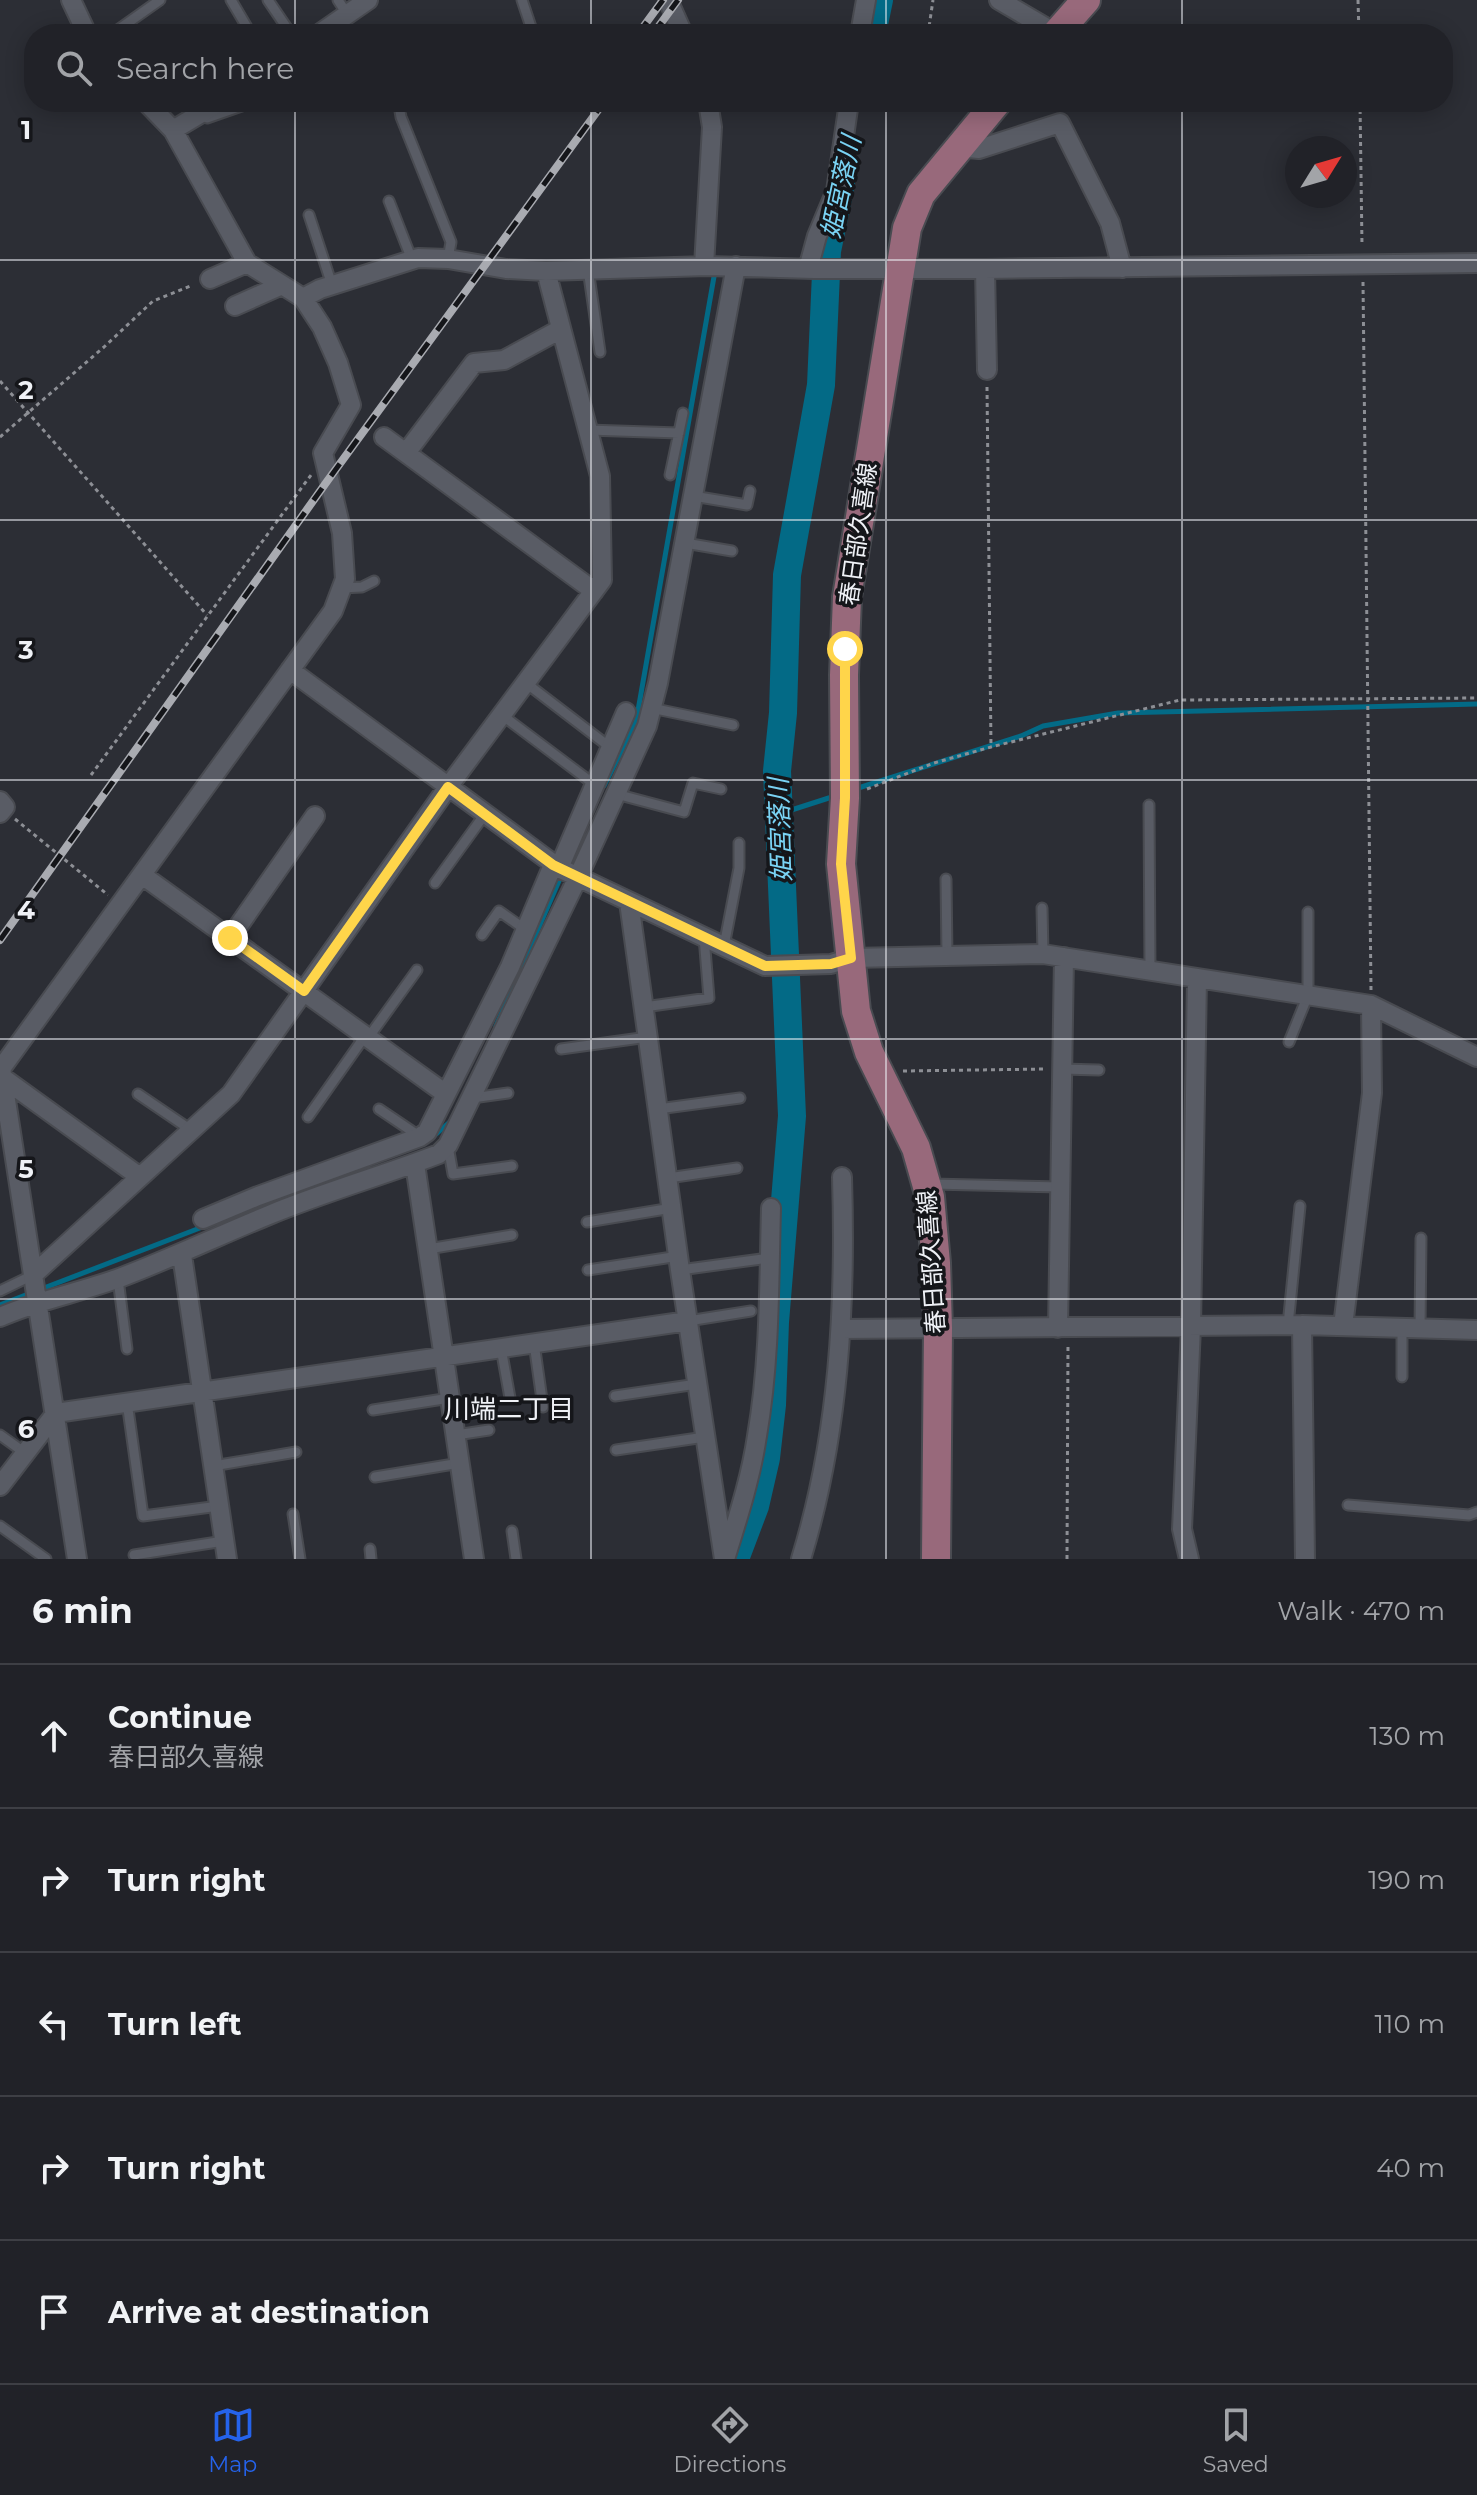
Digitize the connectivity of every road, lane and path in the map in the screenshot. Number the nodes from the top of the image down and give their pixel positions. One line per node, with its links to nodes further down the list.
1 (71, 0): 14 (street)
2 (160, 0): 15 (lane)
3 (231, 0): 16 (lane)
4 (268, 0): 17 (lane)
5 (368, 0): 13 (street)
6 (522, 0): 19 (lane)
7 (668, 0): 20 (street)
8 (866, 0): 21 (street)
9 (933, 0): 22 (path)
10 (999, 0): 23 (street)
11 (1086, 0): 24 (main road)
12 (1358, 0): 25 (path)
13 (343, 7): 18 (street)
14 (82, 24)
15 (126, 24)
16 (245, 24)
17 (284, 24)
18 (328, 24)
19 (530, 24)
20 (679, 24)
21 (862, 24)
22 (929, 24)
23 (1039, 24)
24 (1065, 24)
25 (1359, 24)
26 (156, 112): 34 (street)
27 (203, 112): 34 (street)
28 (224, 112): 34 (lane)
29 (400, 112): 38 (lane)
30 (710, 112): 43 (street)
31 (848, 112): 47 (street)
32 (988, 112): 35 (main road, 春日部久喜線)
33 (1360, 112): 42 (path)
34 (173, 130): 40 (street)
35 (957, 147): 45 (street); 48 (main road, 春日部久喜線)
36 (389, 201): 39 (lane)
37 (309, 215): 53 (lane)
38 (448, 259): 39 (street); 50 (street)
39 (412, 260): 53 (street)
40 (247, 263): 51 (street); 52 (street)
41 (1477, 263): 42 (street)
42 (1363, 265): 45 (street); 80 (path)
43 (706, 266): 44 (street); 46 (street)
44 (732, 266): 47 (street); 70 (street)
45 (1122, 268): 49 (street)
46 (588, 269): 50 (street); 57 (lane)
47 (811, 269): 48 (street)
48 (896, 269): 49 (street); 92 (main road, 春日部久喜線)
49 (985, 269): 58 (street)
50 (546, 271): 56 (street)
51 (210, 279): 60 (path)
52 (282, 285): 54 (street); 55 (street)
53 (332, 285): 54 (street)
54 (303, 298): 67 (street)
55 (235, 306)
56 (561, 329): 62 (street); 66 (street)
57 (600, 352)
58 (987, 370): 85 (path)
59 (0, 381): 60 (path)
60 (28, 413): 64 (path); 76 (path)
61 (683, 413): 63 (lane)
62 (588, 430): 63 (lane); 75 (street)
63 (679, 433): 68 (lane)
64 (0, 437)
65 (384, 437): 66 (street)
66 (406, 453): 75 (street)
67 (324, 458): 74 (street); 76 (path)
68 (670, 475)
69 (750, 491): 70 (lane)
70 (693, 496): 71 (street)
71 (684, 543): 72 (lane); 81 (street)
72 (732, 551)
73 (374, 581): 74 (lane)
74 (341, 588): 77 (street)
75 (594, 591): 78 (street)
76 (208, 616): 87 (path)
77 (290, 670): 89 (street); 99 (street)
78 (526, 683): 83 (street); 86 (lane)
79 (1477, 698): 80 (path)
80 (1368, 699): 85 (path); 120 (path)
81 (651, 708): 84 (lane); 91 (street)
82 (626, 712): 86 (street)
83 (502, 715): 88 (lane); 89 (street)
84 (733, 725)
85 (991, 747): 92 (path)
86 (611, 748): 88 (street)
87 (91, 775)
88 (595, 786): 98 (street)
89 (448, 787): 95 (street); 118 (street)
90 (721, 789): 91 (lane)
91 (616, 794): 98 (street)
92 (845, 798): 114 (main road, 春日部久喜線)
93 (1149, 805): 116 (lane)
94 (2, 807): 103 (path)
95 (485, 814): 98 (street); 101 (lane)
96 (315, 816): 109 (street)
97 (739, 843): 110 (lane)
98 (566, 872): 102 (street); 106 (street); 135 (street)
99 (142, 875): 103 (street); 109 (street)
100 (946, 879): 112 (lane)
101 (435, 883)
102 (629, 902): 108 (street); 121 (street)
103 (120, 905): 130 (street)
104 (1042, 908): 111 (lane)
105 (1308, 912): 119 (lane)
106 (526, 930): 107 (lane); 133 (street)
107 (482, 935)
108 (704, 937): 110 (street); 121 (lane)
109 (230, 938): 118 (street)
110 (724, 947): 114 (street)
111 (1043, 954): 112 (street); 113 (street)
112 (947, 956): 114 (street)
113 (1064, 957): 116 (street); 127 (street)
114 (841, 961): 129 (main road, 春日部久喜線)
115 (417, 970): 122 (lane)
116 (1150, 970): 117 (street)
117 (1197, 978): 119 (street); 171 (street)
118 (304, 991): 122 (street); 139 (street)
119 (1308, 995): 120 (street); 124 (lane)
120 (1371, 1005): 126 (street); 170 (street)
121 (644, 1007): 123 (street)
122 (367, 1037): 133 (street); 138 (lane)
123 (648, 1037): 125 (lane); 137 (street)
124 (1289, 1042)
125 (561, 1049)
126 (1477, 1057)
127 (1062, 1069): 128 (lane); 129 (path); 149 (street)
128 (1099, 1070)
129 (879, 1071): 148 (main road, 春日部久喜線)
130 (1, 1072): 145 (street); 162 (street)
131 (508, 1093): 135 (lane)
132 (138, 1094): 139 (lane)
133 (446, 1094): 140 (street)
134 (740, 1098): 137 (lane)
135 (470, 1099): 141 (street)
136 (379, 1109): 140 (lane)
137 (658, 1109): 147 (street)
138 (308, 1117)
139 (191, 1130): 145 (street)
140 (420, 1137): 153 (street)
141 (448, 1145): 142 (street); 143 (lane)
142 (415, 1164): 157 (street); 158 (street)
143 (512, 1166)
144 (737, 1168): 147 (lane)
145 (140, 1177): 162 (street)
146 (842, 1177): 175 (street)
147 (668, 1178): 151 (street)
148 (926, 1184): 149 (lane); 172 (main road, 春日部久喜線)
149 (1060, 1187): 173 (street)
150 (1300, 1206): 169 (lane)
151 (672, 1208): 154 (lane); 160 (street)
152 (771, 1208): 159 (street)
153 (203, 1219)
154 (587, 1222)
155 (512, 1235): 157 (lane)
156 (1421, 1238): 174 (lane)
157 (428, 1249): 180 (street)
158 (182, 1255): 163 (street); 183 (street)
159 (769, 1258): 160 (lane); 215 (street)
160 (679, 1263): 161 (lane); 168 (street)
161 (588, 1270)
162 (35, 1277): 164 (lane); 165 (street)
163 (118, 1279): 165 (street); 179 (lane)
164 (0, 1291)
165 (40, 1304): 167 (street); 190 (street)
166 (751, 1311): 168 (lane)
167 (0, 1317)
168 (688, 1321): 177 (street); 182 (street)
169 (1295, 1325): 170 (street); 171 (street); 220 (street)
170 (1343, 1326): 174 (street)
171 (1191, 1327): 173 (street); 219 (street)
172 (938, 1328): 173 (street); 175 (street); 217 (main road, 春日部久喜線)
173 (1063, 1328): 218 (path)
174 (1411, 1328): 176 (street); 181 (lane)
175 (841, 1329): 216 (street)
176 (1477, 1330)
177 (534, 1343): 178 (street); 188 (lane)
178 (501, 1348): 180 (street); 186 (lane)
179 (127, 1349)
180 (444, 1356): 183 (street); 185 (street)
181 (1402, 1377)
182 (697, 1384): 184 (lane); 194 (street)
183 (202, 1392): 187 (street); 199 (street)
184 (615, 1396)
185 (450, 1398): 189 (lane); 193 (street)
186 (510, 1398)
187 (127, 1402): 190 (street); 203 (lane)
188 (543, 1407)
189 (373, 1410)
190 (56, 1413): 197 (street); 211 (street)
191 (489, 1430): 193 (lane)
192 (0, 1435): 197 (lane)
193 (456, 1435): 198 (street)
194 (705, 1437): 195 (lane); 215 (street)
195 (616, 1450)
196 (296, 1452): 199 (lane)
197 (25, 1453): 201 (street)
198 (460, 1463): 200 (lane); 213 (street)
199 (213, 1466): 203 (street)
200 (375, 1477)
201 (0, 1486)
202 (1348, 1505): 204 (lane)
203 (219, 1506): 208 (street)
204 (1477, 1512)
205 (293, 1514): 212 (lane)
206 (0, 1526): 210 (lane)
207 (512, 1531): 214 (lane)
208 (225, 1550): 209 (lane)
209 (134, 1555)
210 (46, 1559)
211 (77, 1559)
212 (300, 1559)
213 (474, 1559)
214 (516, 1559)
215 (725, 1559)
216 (801, 1559)
217 (936, 1559)
218 (1067, 1559)
219 (1189, 1559)
220 (1305, 1559)

